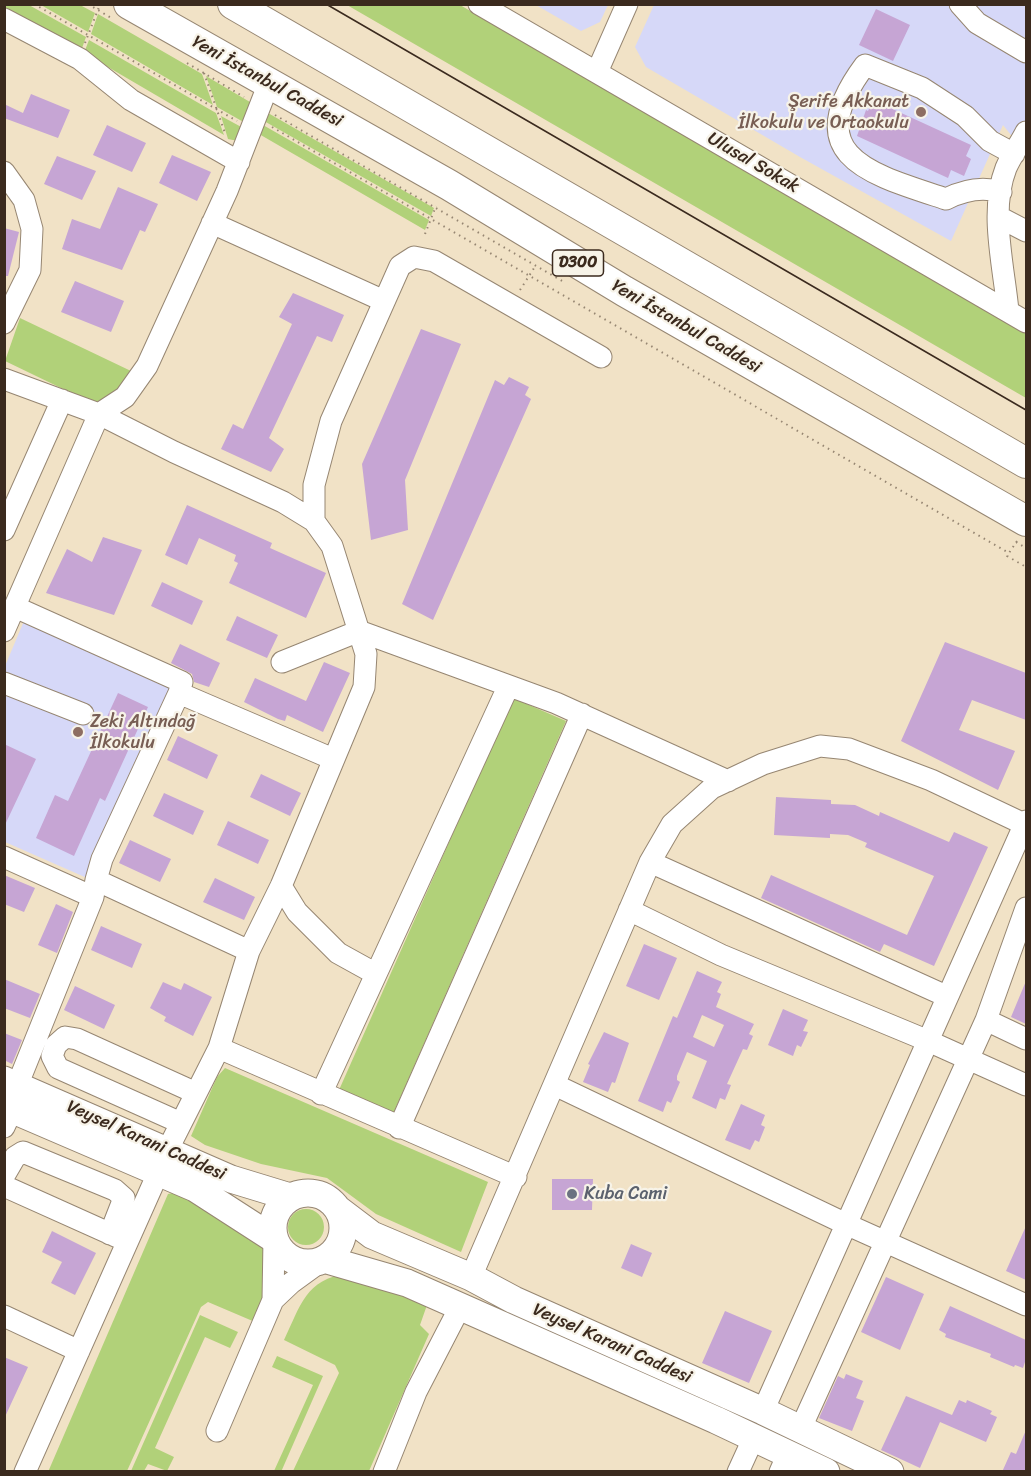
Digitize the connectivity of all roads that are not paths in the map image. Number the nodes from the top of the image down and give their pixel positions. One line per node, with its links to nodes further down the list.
1 (129, 4): 9 (highway, Yeni İstanbul Caddesi / D300)
2 (233, 4): 25 (highway)
3 (627, 4): 8 (street)
4 (960, 4): 7 (street)
5 (486, 6): 8 (street, Ulusal Sokak)
6 (4, 19): 12 (street)
7 (1026, 52)
8 (597, 72): 19 (street, Ulusal Sokak)
9 (269, 83): 12 (street); 28 (highway, Yeni İstanbul Caddesi / D300)
10 (1026, 132): 11 (street)
11 (1010, 160): 14 (street); 14 (street)
12 (237, 161): 16 (street)
13 (4, 172): 20 (street)
14 (1001, 192): 15 (street)
15 (999, 217): 17 (street); 19 (street)
16 (212, 223): 18 (street); 24 (street)
17 (1026, 231)
18 (384, 301): 21 (street); 26 (street)
19 (1017, 316)
20 (4, 322)
21 (601, 357)
22 (4, 379): 23 (street)
23 (62, 400): 24 (street); 27 (street)
24 (99, 414): 26 (street); 29 (street)
25 (1026, 463)
26 (314, 521): 31 (street)
27 (4, 530)
28 (1023, 530)
29 (15, 607): 30 (street); 35 (street)
30 (4, 631)
31 (359, 631): 32 (street); 34 (street); 38 (street)
32 (282, 662)
33 (4, 682): 36 (street)
34 (508, 687): 37 (street); 48 (street)
35 (179, 693): 38 (street); 44 (street)
36 (83, 714)
37 (582, 714): 39 (street); 61 (street)
38 (333, 759): 43 (street)
39 (728, 781): 40 (street); 42 (street)
40 (1026, 823): 49 (street)
41 (4, 857): 44 (street)
42 (650, 862): 46 (street); 49 (street)
43 (281, 886): 47 (street); 48 (street)
44 (95, 889): 47 (street); 59 (street)
45 (1026, 909): 50 (street)
46 (629, 910): 52 (street); 55 (street)
47 (249, 951): 53 (street)
48 (376, 974): 58 (street)
49 (946, 996): 52 (street)
50 (986, 1020): 51 (street); 54 (street)
51 (1026, 1039)
52 (926, 1040): 54 (street); 68 (street)
53 (219, 1048): 57 (street); 58 (street)
54 (968, 1059): 56 (street); 71 (street)
55 (555, 1085): 64 (street); 68 (street)
56 (1026, 1085)
57 (196, 1093): 60 (street); 60 (street)
58 (321, 1094): 61 (street)
59 (8, 1102): 62 (main road, Veysel Karani Caddesi)
60 (181, 1123): 62 (street)
61 (399, 1128): 64 (street)
62 (163, 1161): 66 (main road, Veysel Karani Caddesi); 69 (street); 70 (main road, Veysel Karani Caddesi)
63 (4, 1176): 69 (street)
64 (516, 1177): 73 (street)
65 (4, 1186): 69 (street)
66 (290, 1197): 67 (main road); 70 (main road)
67 (339, 1210): 72 (main road); 73 (main road, Veysel Karani Caddesi)
68 (848, 1225): 71 (street); 79 (street)
69 (119, 1238): 78 (street)
70 (274, 1239): 72 (main road); 74 (street)
71 (886, 1242): 75 (street); 82 (street)
72 (324, 1260): 74 (street); 76 (main road, Veysel Karani Caddesi)
73 (471, 1277): 79 (main road, Veysel Karani Caddesi)
74 (273, 1300): 80 (street)
75 (1026, 1305)
76 (460, 1307): 81 (main road, Veysel Karani Caddesi); 84 (street)
77 (4, 1316): 78 (street)
78 (79, 1351): 83 (street)
79 (764, 1411): 82 (main road, Veysel Karani Caddesi)
80 (217, 1431)
81 (754, 1437): 82 (main road, Veysel Karani Caddesi); 85 (street)
82 (790, 1452): 86 (main road, Veysel Karani Caddesi); 87 (main road, Veysel Karani Caddesi)
83 (25, 1472)
84 (384, 1472)
85 (738, 1472)
86 (825, 1472)
87 (890, 1472)

